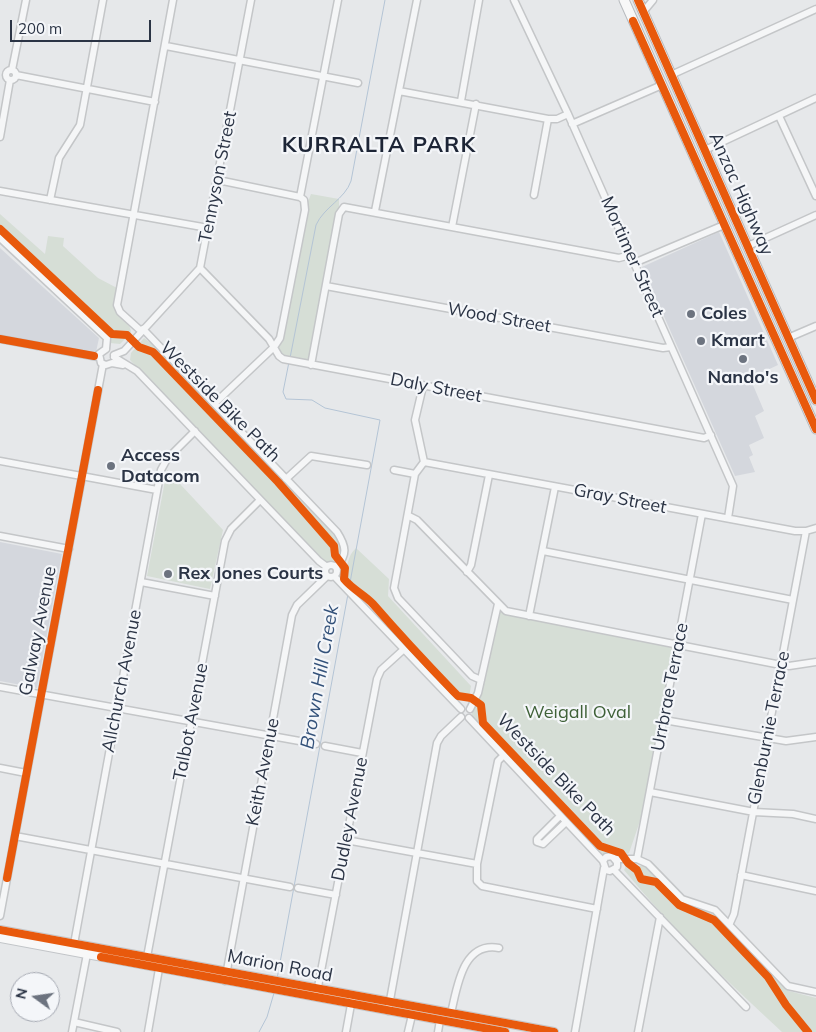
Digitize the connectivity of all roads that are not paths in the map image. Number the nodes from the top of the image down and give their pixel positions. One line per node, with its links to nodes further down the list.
1 (26, 0): 16 (street)
2 (103, 0): 21 (street)
3 (173, 0): 14 (street)
4 (251, 0): 15 (street, Tennyson Street)
5 (338, 0): 18 (street)
6 (416, 0): 22 (street)
7 (479, 0): 25 (street)
8 (514, 0): 29 (street, Mortimer Street)
9 (638, 0): 13 (highway, Anzac Highway)
10 (653, 0): 13 (street)
11 (625, 2): 20 (highway, Anzac Highway)
12 (816, 9): 17 (street)
13 (643, 12): 17 (highway, Anzac Highway)
14 (166, 46): 15 (street); 26 (street)
15 (240, 61): 18 (street); 37 (street, Tennyson Street)
16 (9, 75): 21 (street); 35 (street)
17 (671, 75): 24 (highway, Anzac Highway)
18 (323, 77): 19 (street); 42 (street)
19 (358, 83)
20 (662, 85): 28 (highway, Anzac Highway); 33 (street)
21 (87, 89): 26 (street); 44 (street)
22 (399, 91): 25 (street); 45 (street)
23 (816, 98): 30 (street)
24 (682, 99): 28 (highway); 32 (highway, Anzac Highway)
25 (461, 101): 27 (street)
26 (155, 102): 46 (street)
27 (476, 104): 31 (street); 49 (street)
28 (674, 112): 34 (highway, Anzac Highway)
29 (568, 114): 31 (street); 33 (street, Mortimer Street)
30 (779, 116): 36 (street); 41 (street)
31 (548, 119): 40 (street)
32 (690, 119): 34 (highway); 36 (highway, Anzac Highway)
33 (572, 124): 53 (street, Mortimer Street)
34 (681, 127): 43 (highway, Anzac Highway)
35 (0, 137)
36 (705, 150): 39 (highway, Anzac Highway)
37 (218, 180): 42 (street); 50 (street, Tennyson Street)
38 (0, 191): 44 (street)
39 (723, 191): 43 (highway); 52 (highway, Anzac Highway)
40 (534, 195)
41 (816, 196)
42 (300, 197): 62 (street)
43 (712, 197): 48 (highway, Anzac Highway)
44 (50, 200): 46 (street)
45 (376, 212): 49 (street); 56 (street)
46 (133, 214): 50 (street); 58 (street)
47 (816, 215): 52 (street)
48 (724, 225): 54 (street); 66 (highway, Anzac Highway)
49 (452, 227): 53 (street)
50 (208, 228): 55 (street, Tennyson Street)
51 (0, 238): 64 (street)
52 (748, 246): 59 (highway, Anzac Highway)
53 (630, 255): 54 (street, Mortimer Street)
54 (634, 263): 63 (street, Mortimer Street)
55 (200, 268): 58 (street, Tennyson Street); 62 (street, Daly Street)
56 (326, 286): 63 (street, Wood Street); 68 (street)
57 (816, 326): 59 (street)
58 (142, 330): 61 (street, Tennyson Street); 64 (street, Tennyson Street); 72 (street)
59 (788, 338): 66 (highway); 71 (highway, Anzac Highway)
60 (0, 339): 65 (street)
61 (128, 346): 64 (street, Tennyson Street); 69 (street)
62 (274, 347): 68 (street, Daly Street); 72 (street)
63 (671, 347): 76 (street, Mortimer Street)
64 (112, 355): 65 (street); 67 (street); 69 (street)
65 (98, 357): 67 (street)
66 (784, 358): 73 (highway, Anzac Highway)
67 (103, 364): 83 (street, Galway Avenue)
68 (311, 365): 70 (street, Daly Street)
69 (132, 367): 75 (street)
70 (423, 386): 76 (street, Daly Street); 78 (street)
71 (815, 399): 73 (highway)
72 (215, 403): 84 (street)
73 (807, 410): 74 (highway, Anzac Highway)
74 (816, 429)
75 (195, 431): 86 (street, Allchurch Avenue); 87 (street)
76 (711, 435): 90 (street, Mortimer Street)
77 (0, 461): 83 (street)
78 (424, 462): 81 (street); 82 (street, Gray Street)
79 (368, 465): 84 (street)
80 (394, 470): 81 (street)
81 (415, 474): 89 (street)
82 (489, 475): 85 (street, Gray Street); 98 (street)
83 (82, 476): 86 (street); 94 (street, Galway Avenue)
84 (286, 478): 97 (street)
85 (555, 487): 88 (street, Gray Street); 95 (street)
86 (157, 490): 102 (street, Allchurch Avenue)
87 (260, 500): 96 (street); 103 (street, Talbot Avenue)
88 (702, 514): 90 (street, Gray Street); 101 (street, Urrbrae Terrace)
89 (409, 516): 98 (street); 111 (street)
90 (728, 518): 92 (street, Gray Street)
91 (816, 528): 92 (street)
92 (806, 532): 104 (street, Glenburnie Terrace)
93 (0, 536): 94 (street)
94 (69, 549): 113 (street, Galway Avenue)
95 (543, 551): 101 (street); 106 (street)
96 (327, 567): 97 (street); 99 (street)
97 (336, 567): 100 (street)
98 (467, 572): 105 (street)
99 (326, 576): 100 (street); 121 (street, Keith Avenue)
100 (335, 576): 108 (street)
101 (690, 579): 104 (street); 107 (street, Urrbrae Terrace)
102 (141, 582): 103 (street); 114 (street, Allchurch Avenue)
103 (215, 596): 120 (street, Talbot Avenue)
104 (793, 600): 110 (street, Glenburnie Terrace)
105 (500, 606): 106 (street); 111 (street)
106 (530, 616): 107 (street)
107 (678, 646): 110 (street); 119 (street, Urrbrae Terrace)
108 (403, 650): 115 (street); 126 (street, Dudley Avenue)
109 (816, 662): 110 (street)
110 (781, 665): 123 (street, Glenburnie Terrace)
111 (481, 680): 116 (street)
112 (0, 687): 113 (street)
113 (41, 694): 114 (street); 129 (street, Galway Avenue)
114 (118, 707): 120 (street); 137 (street, Allchurch Avenue)
115 (461, 709): 116 (street); 117 (street)
116 (470, 709): 118 (street)
117 (461, 717): 118 (street); 138 (street)
118 (469, 718): 127 (street)
119 (664, 720): 123 (street); 130 (street, Urrbrae Terrace)
120 (191, 721): 121 (street); 140 (street, Talbot Avenue)
121 (271, 736): 124 (street); 144 (street, Keith Avenue)
122 (816, 737): 123 (street)
123 (767, 739): 131 (street, Glenburnie Terrace)
124 (316, 744)
125 (325, 746): 126 (street)
126 (362, 753): 136 (street, Dudley Avenue)
127 (502, 756): 132 (street); 141 (street)
128 (0, 768): 129 (street)
129 (26, 773): 135 (street, Galway Avenue)
130 (650, 792): 131 (street); 139 (street, Urrbrae Terrace)
131 (754, 812): 133 (street); 143 (street, Glenburnie Terrace)
132 (560, 816): 134 (street); 134 (street)
133 (816, 818)
134 (566, 822): 142 (street)
135 (15, 836): 137 (street); 150 (street, Galway Avenue)
136 (346, 840): 138 (street); 148 (street, Dudley Avenue)
137 (91, 849): 140 (street); 155 (street, Allchurch Avenue)
138 (416, 853): 141 (street); 167 (street)
139 (637, 859): 142 (street); 152 (street)
140 (165, 863): 144 (street); 158 (street, Talbot Avenue)
141 (477, 864): 149 (street)
142 (611, 865): 149 (street); 151 (street)
143 (741, 875): 147 (street); 152 (street, Glenburnie Terrace)
144 (243, 878): 145 (street); 161 (street, Keith Avenue)
145 (290, 886)
146 (298, 888): 148 (street)
147 (816, 890)
148 (336, 895): 163 (street, Dudley Avenue)
149 (597, 909): 185 (street)
150 (0, 916)
151 (660, 917): 169 (street); 186 (street)
152 (730, 923): 164 (street)
153 (0, 930): 155 (main road, Marion Road)
154 (0, 938): 157 (main road, Marion Road)
155 (74, 944): 158 (main road, Marion Road)
156 (498, 948): 171 (street)
157 (87, 954): 160 (main road, Marion Road); 175 (street)
158 (147, 957): 159 (main road, Marion Road)
159 (161, 959): 160 (street); 161 (main road, Marion Road)
160 (159, 968): 162 (main road, Marion Road); 179 (street)
161 (227, 972): 162 (street, Keith Avenue); 163 (main road, Marion Road)
162 (225, 981): 166 (main road, Marion Road)
163 (318, 988): 165 (main road, Marion Road); 166 (street, Dudley Avenue)
164 (816, 992)
165 (353, 995): 167 (main road, Marion Road); 168 (street)
166 (316, 997): 168 (main road, Marion Road)
167 (389, 1002): 170 (street); 171 (main road, Marion Road)
168 (351, 1004): 170 (main road, Marion Road); 180 (street)
169 (746, 1007)
170 (388, 1011): 172 (main road, Marion Road)
171 (451, 1013): 173 (main road, Marion Road)
172 (412, 1015): 174 (main road, Marion Road); 181 (street)
173 (465, 1016): 176 (main road); 184 (main road, Marion Road)
174 (440, 1020): 176 (main road, Marion Road); 182 (street)
175 (74, 1022): 177 (street); 178 (street)
176 (465, 1027): 183 (main road, Marion Road)
177 (72, 1032)
178 (117, 1032)
179 (148, 1032)
180 (346, 1032)
181 (408, 1032)
182 (438, 1032)
183 (505, 1032)
184 (554, 1032)
185 (575, 1032)
186 (638, 1032)

